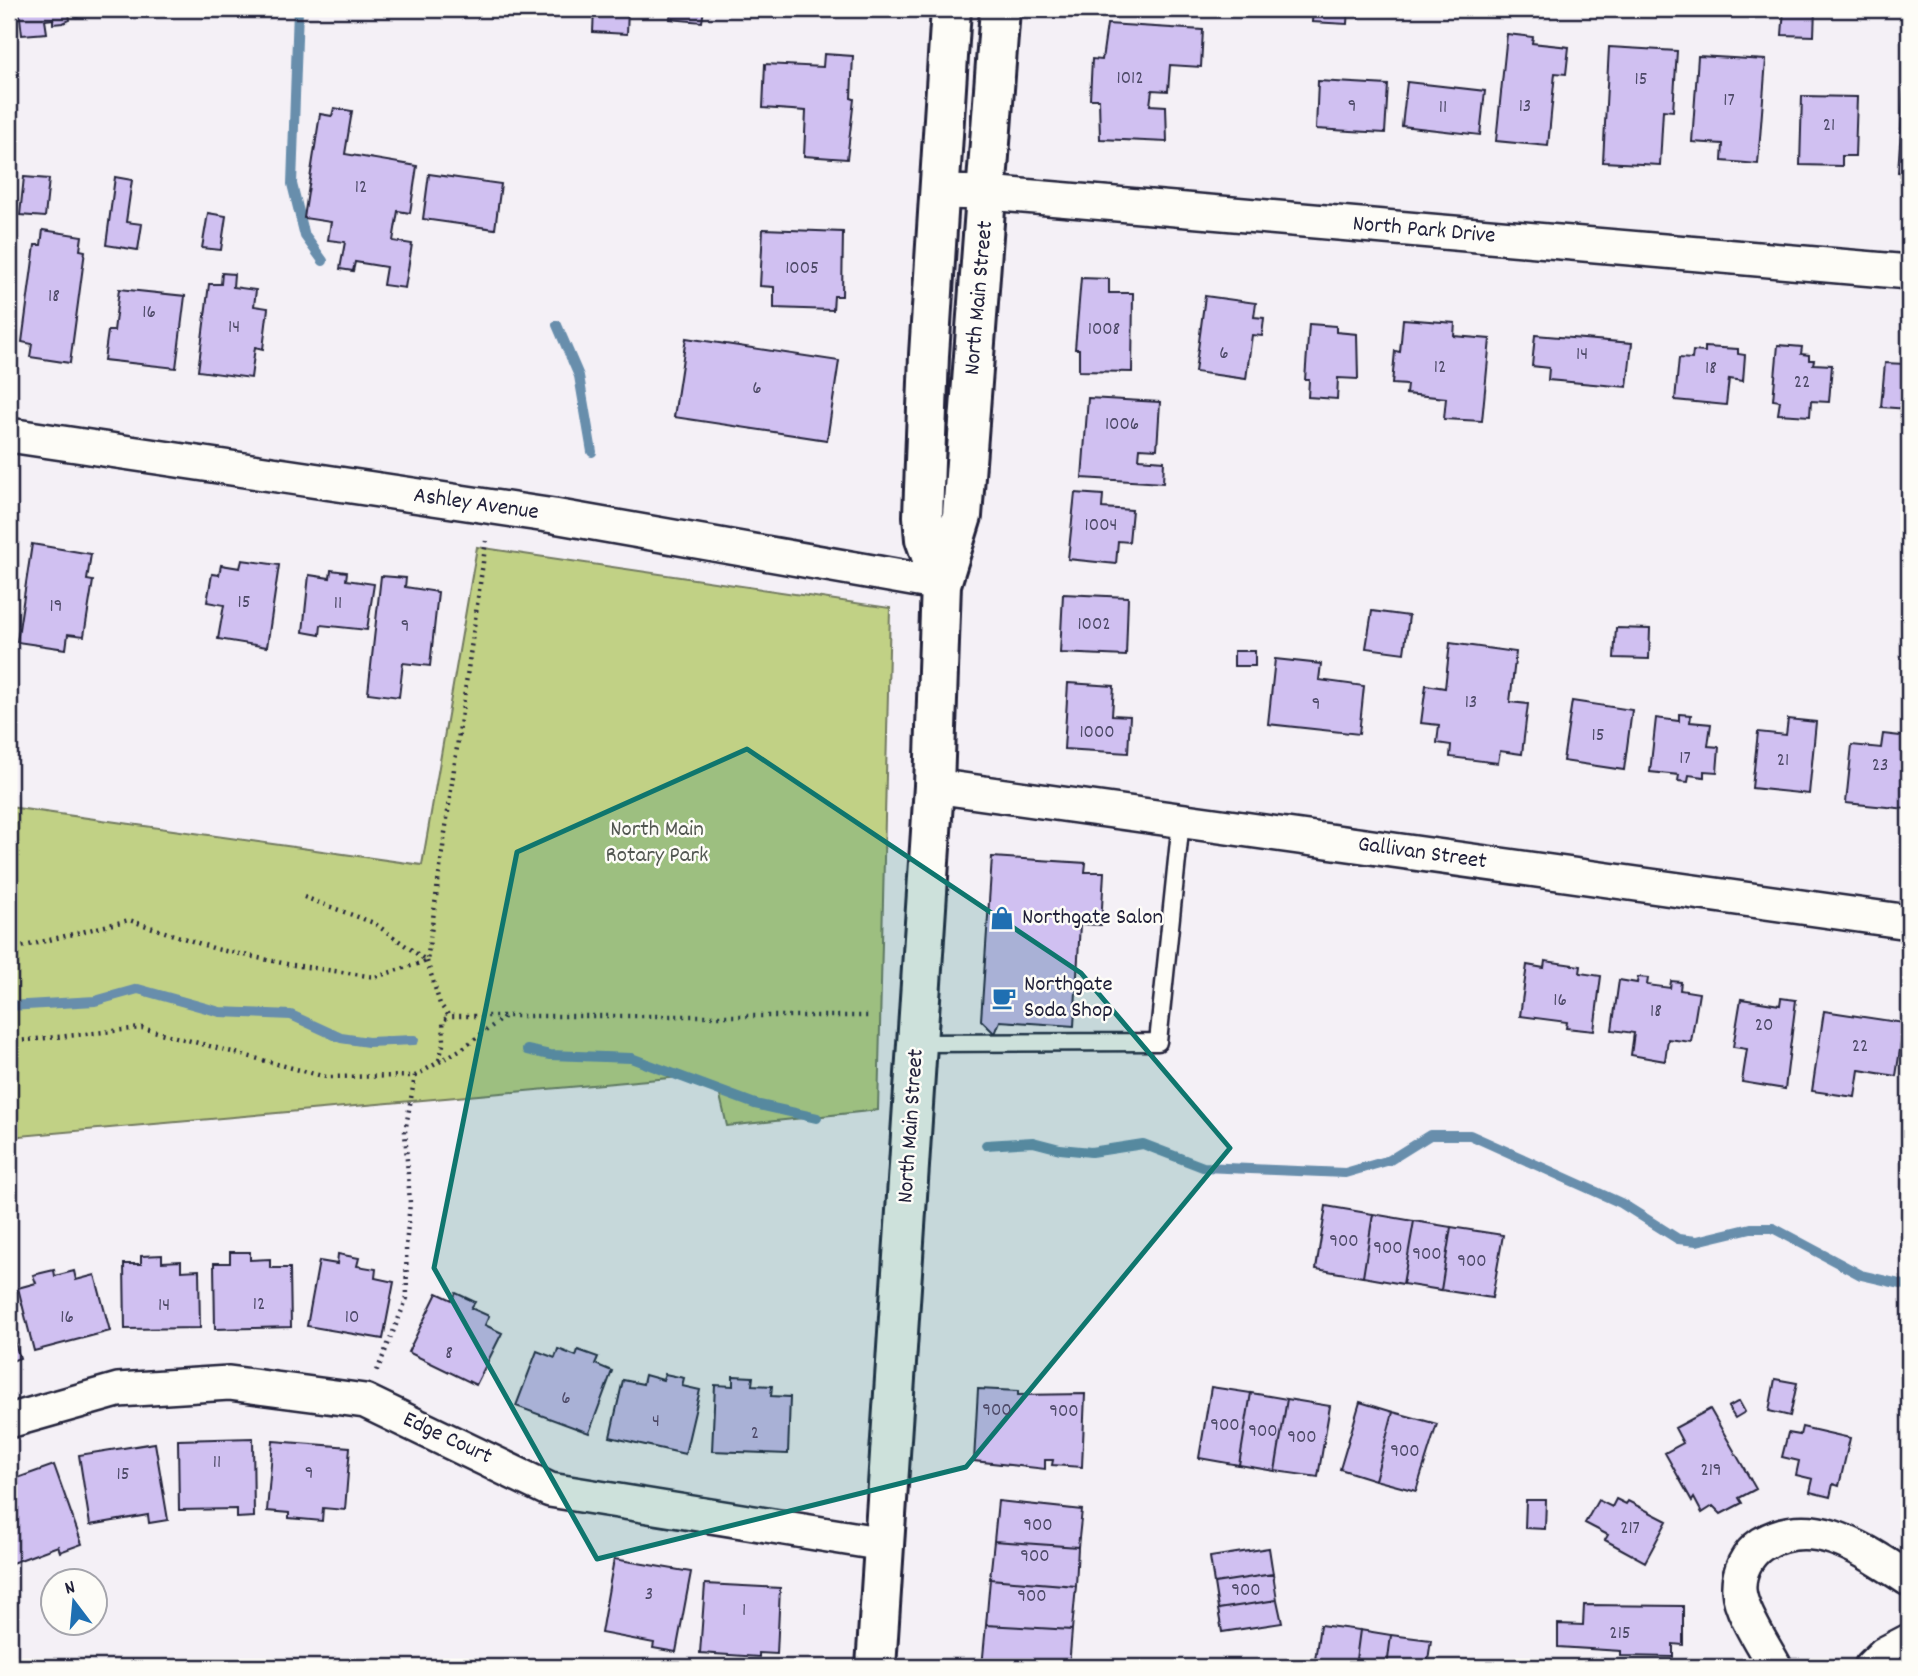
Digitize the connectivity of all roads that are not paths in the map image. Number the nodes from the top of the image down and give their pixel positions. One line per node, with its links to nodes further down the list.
1 (951, 9): 3 (street, North Main Street)
2 (1000, 9): 4 (street, North Main Street)
3 (940, 192): 4 (street, North Park Drive); 7 (street, North Main Street)
4 (988, 193): 5 (street, North Park Drive); 7 (street, North Main Street)
5 (1909, 272)
6 (9, 435): 7 (street, Ashley Avenue)
7 (941, 584): 8 (street, North Main Street)
8 (934, 786): 9 (street, Gallivan Street); 11 (street, North Main Street)
9 (1181, 821): 10 (street, Gallivan Street); 11 (lane)
10 (1909, 922)
11 (917, 1044): 13 (street, North Main Street)
12 (9, 1421): 13 (street, Edge Court)
13 (884, 1544): 16 (street, North Main Street)
14 (1909, 1579): 17 (street)
15 (1909, 1641): 18 (street)
16 (876, 1667)
17 (1776, 1667)
18 (1871, 1667)

